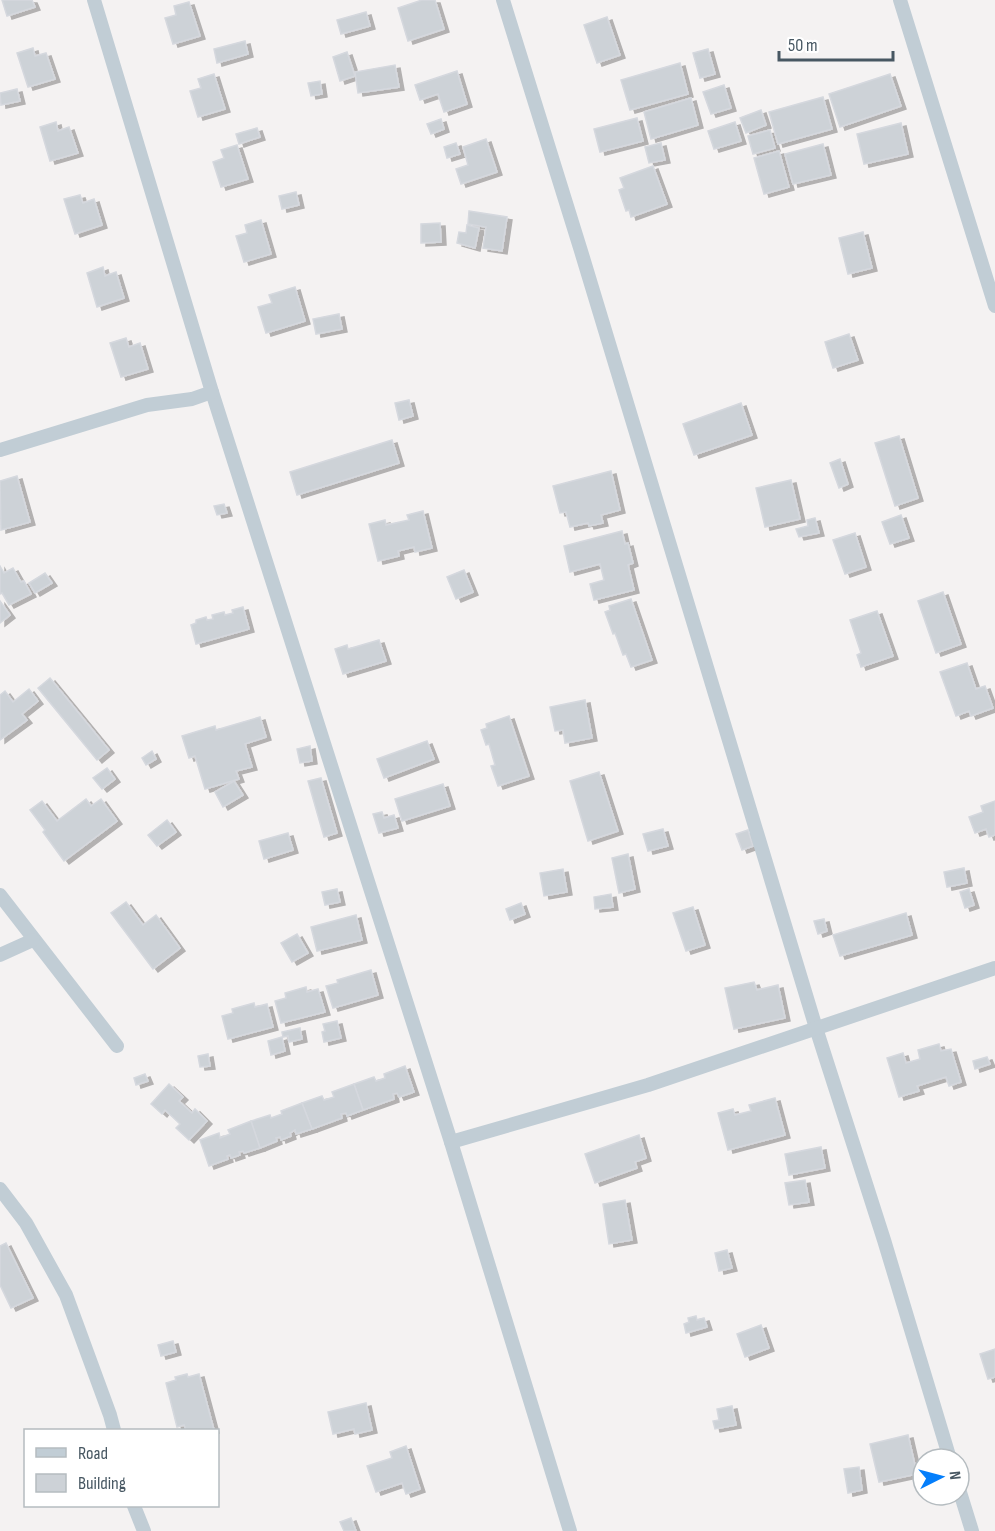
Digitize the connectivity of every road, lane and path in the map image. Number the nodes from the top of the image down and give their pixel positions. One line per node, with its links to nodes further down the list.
1 (94, 0): 5 (street)
2 (503, 0): 11 (street)
3 (900, 0): 4 (street)
4 (995, 306)
5 (212, 392): 6 (street); 13 (street)
6 (0, 450)
7 (0, 896): 8 (street)
8 (33, 940): 9 (street); 12 (street)
9 (0, 955)
10 (995, 968): 11 (street)
11 (816, 1028): 13 (street); 16 (street)
12 (117, 1046)
13 (451, 1142): 20 (street)
14 (0, 1189): 15 (street)
15 (114, 1429)
16 (946, 1447)
17 (134, 1507): 19 (street)
18 (965, 1507): 21 (street)
19 (144, 1531)
20 (570, 1531)
21 (972, 1531)

